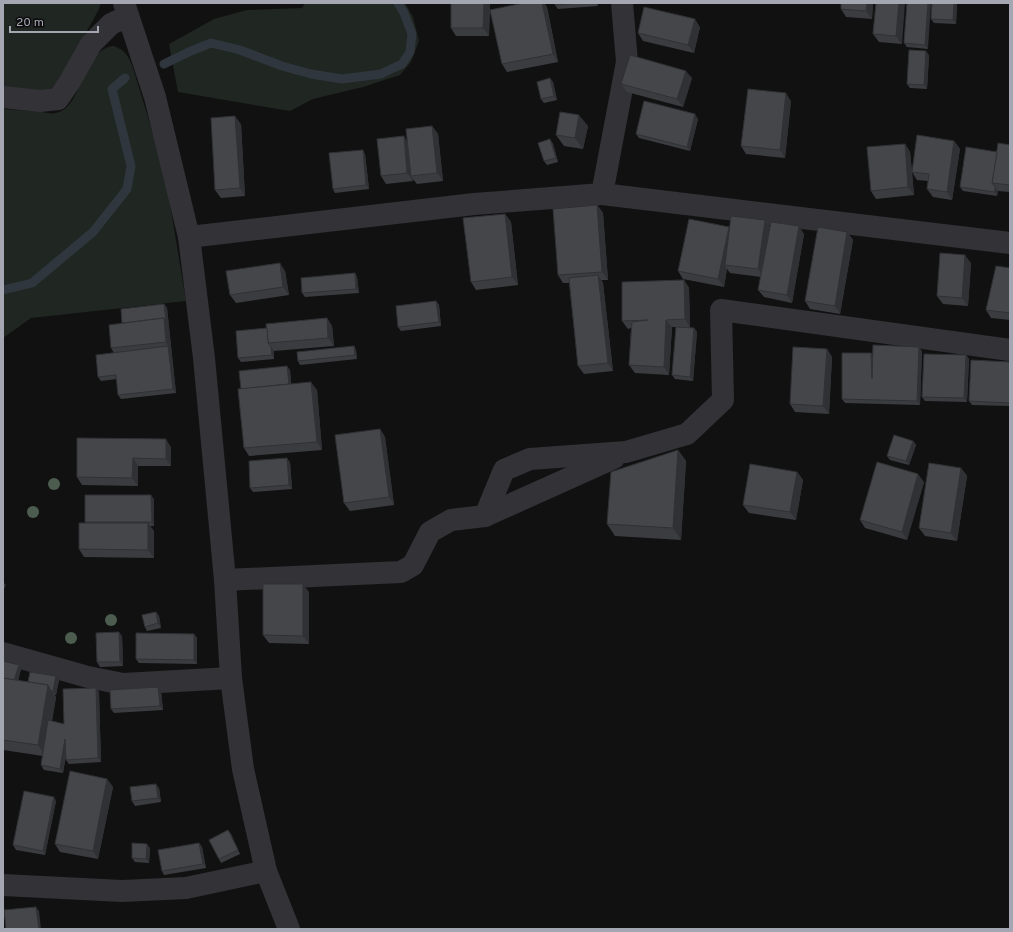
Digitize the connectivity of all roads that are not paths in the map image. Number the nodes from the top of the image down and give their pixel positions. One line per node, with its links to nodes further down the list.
1 (622, 3): 4 (street)
2 (126, 9): 3 (street); 5 (street)
3 (3, 97)
4 (602, 194): 5 (street); 6 (street)
5 (189, 237): 10 (street)
6 (1010, 243)
7 (1010, 350): 8 (street)
8 (626, 452): 9 (street); 9 (street)
9 (485, 516): 10 (street)
10 (225, 580): 12 (street)
11 (3, 653): 12 (street)
12 (231, 678): 13 (street)
13 (266, 871): 14 (street); 15 (street)
14 (3, 885)
15 (289, 929)

